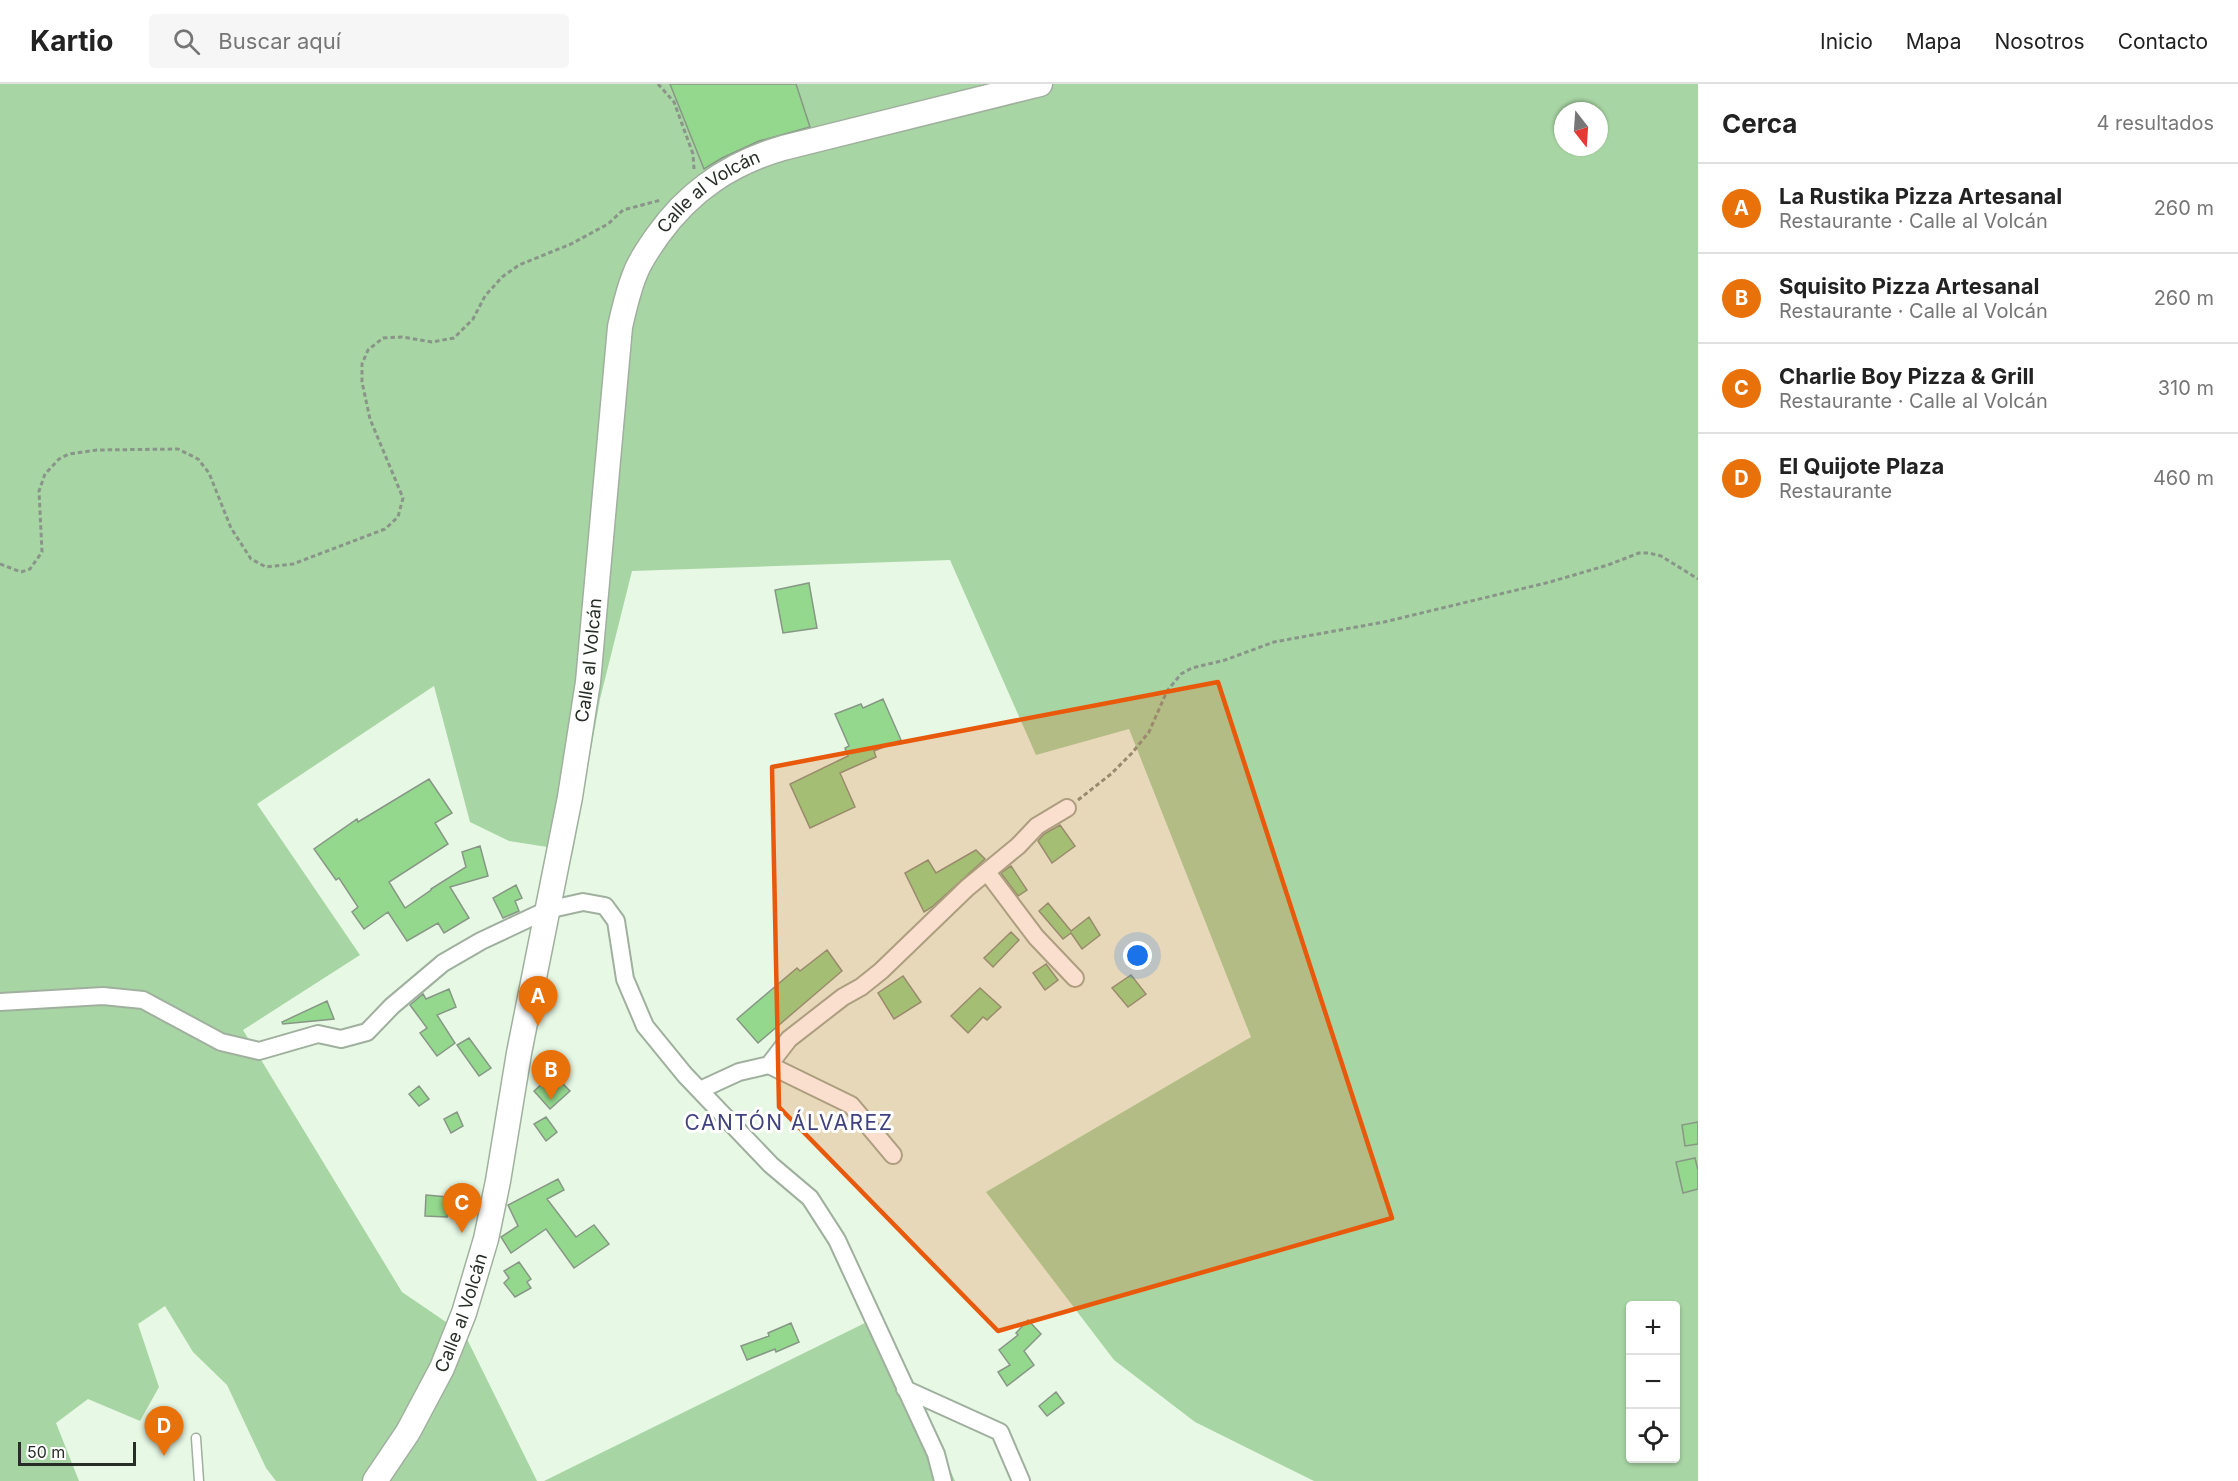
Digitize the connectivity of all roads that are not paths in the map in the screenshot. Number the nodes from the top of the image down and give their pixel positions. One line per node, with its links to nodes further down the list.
1 (1040, 84): 4 (street, Calle al Volcán)
2 (1067, 808): 3 (street)
3 (987, 872): 5 (street); 7 (street)
4 (547, 910): 6 (street); 8 (street); 13 (street, Calle al Volcán)
5 (1075, 978)
6 (0, 1002)
7 (769, 1065): 8 (street); 9 (street)
8 (700, 1090): 10 (street)
9 (893, 1155)
10 (905, 1389): 14 (street); 15 (street)
11 (196, 1438): 12 (lane)
12 (199, 1481)
13 (375, 1481)
14 (943, 1481)
15 (1021, 1481)

